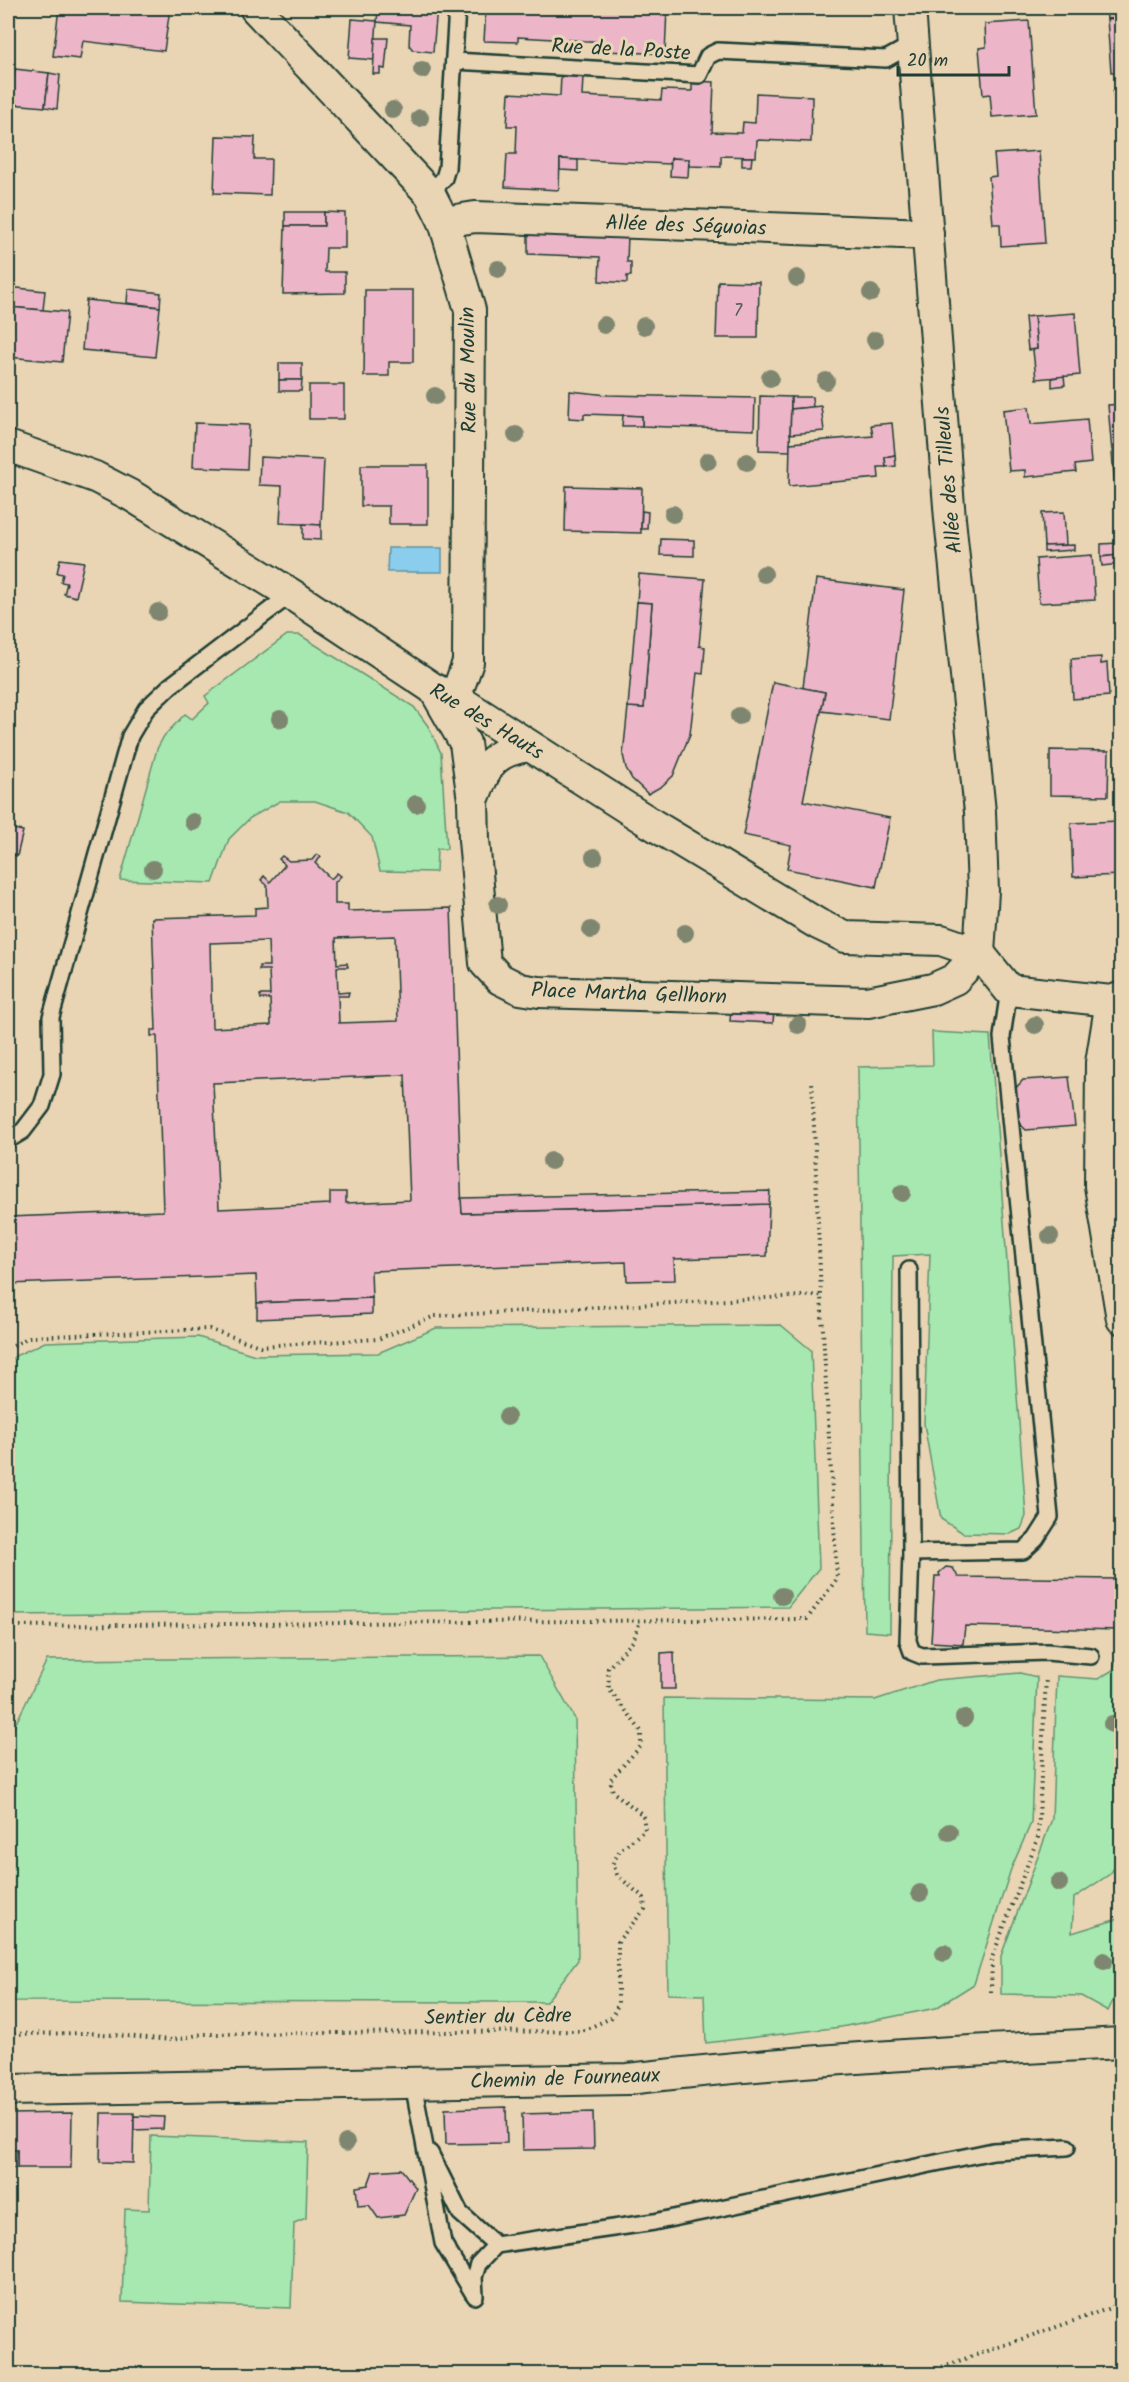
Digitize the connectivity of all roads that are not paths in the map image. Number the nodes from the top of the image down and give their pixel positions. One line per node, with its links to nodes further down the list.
1 (255, 8): 6 (street, Rue du Moulin)
2 (457, 8): 5 (lane)
3 (910, 8): 4 (street, Allée des Tilleuls)
4 (913, 44): 5 (lane, Rue de la Poste); 8 (street, Allée des Tilleuls)
5 (454, 61): 6 (lane)
6 (430, 194): 7 (street, Rue du Moulin)
7 (444, 222): 8 (street, Allée des Séquoias); 11 (street, Rue du Moulin)
8 (928, 234): 14 (street, Allée des Tilleuls)
9 (8, 446): 10 (street, Rue des Hauts)
10 (291, 594): 11 (street, Rue des Hauts); 18 (lane)
11 (444, 694): 12 (street, Rue des Hauts); 13 (street, Place Martha Gellhorn)
12 (529, 746): 13 (street); 14 (street, Rue des Hauts)
13 (473, 800): 14 (street, Place Martha Gellhorn)
14 (979, 953): 15 (street)
15 (1009, 990): 16 (street); 21 (lane)
16 (1116, 999): 17 (street)
17 (1111, 1070): 20 (street)
18 (8, 1140)
19 (909, 1270): 21 (lane)
20 (1120, 1307)
21 (911, 1553): 22 (lane)
22 (1091, 1656)
23 (1122, 2043): 24 (street, Chemin de Fourneaux)
24 (413, 2083): 25 (street, Chemin de Fourneaux); 26 (lane)
25 (8, 2090)
26 (423, 2140): 28 (lane); 28 (lane)
27 (1067, 2147): 28 (lane)
28 (496, 2245)

